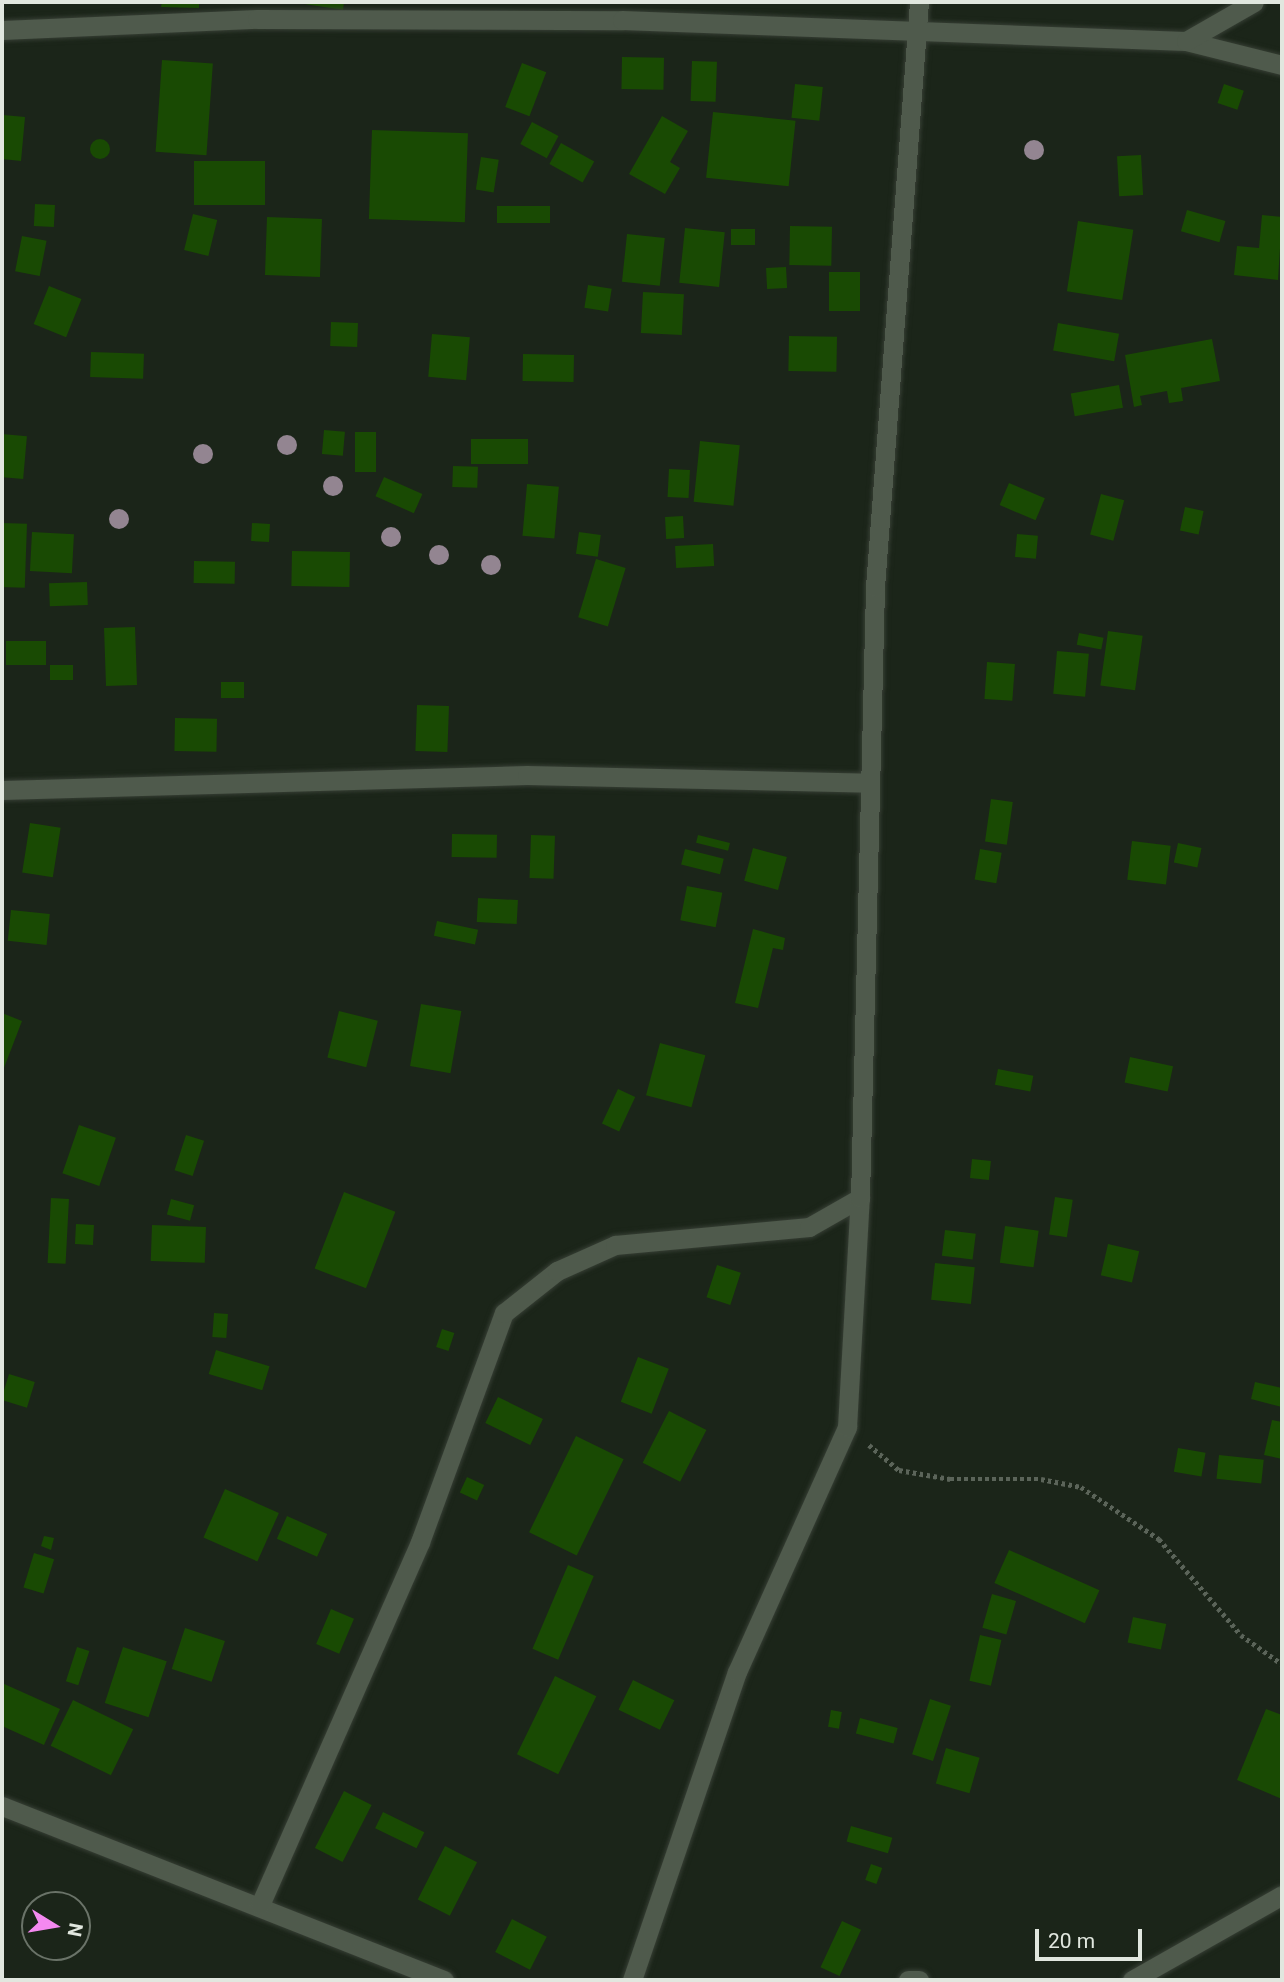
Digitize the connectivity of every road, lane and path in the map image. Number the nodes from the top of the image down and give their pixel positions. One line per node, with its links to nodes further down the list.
1 (919, 2): 3 (street)
2 (1254, 2): 5 (street)
3 (916, 28): 4 (street); 5 (street); 7 (street)
4 (2, 30)
5 (1186, 41): 6 (street)
6 (1282, 65)
7 (870, 783): 8 (street); 9 (street)
8 (2, 790)
9 (860, 1198): 10 (street); 14 (street)
10 (847, 1427): 11 (path); 16 (street)
11 (1282, 1664)
12 (2, 1806): 14 (street)
13 (1282, 1895): 19 (street)
14 (261, 1905): 15 (street)
15 (444, 1980)
16 (632, 1980)
17 (908, 1980): 18 (street)
18 (919, 1980)
19 (1132, 1980)

